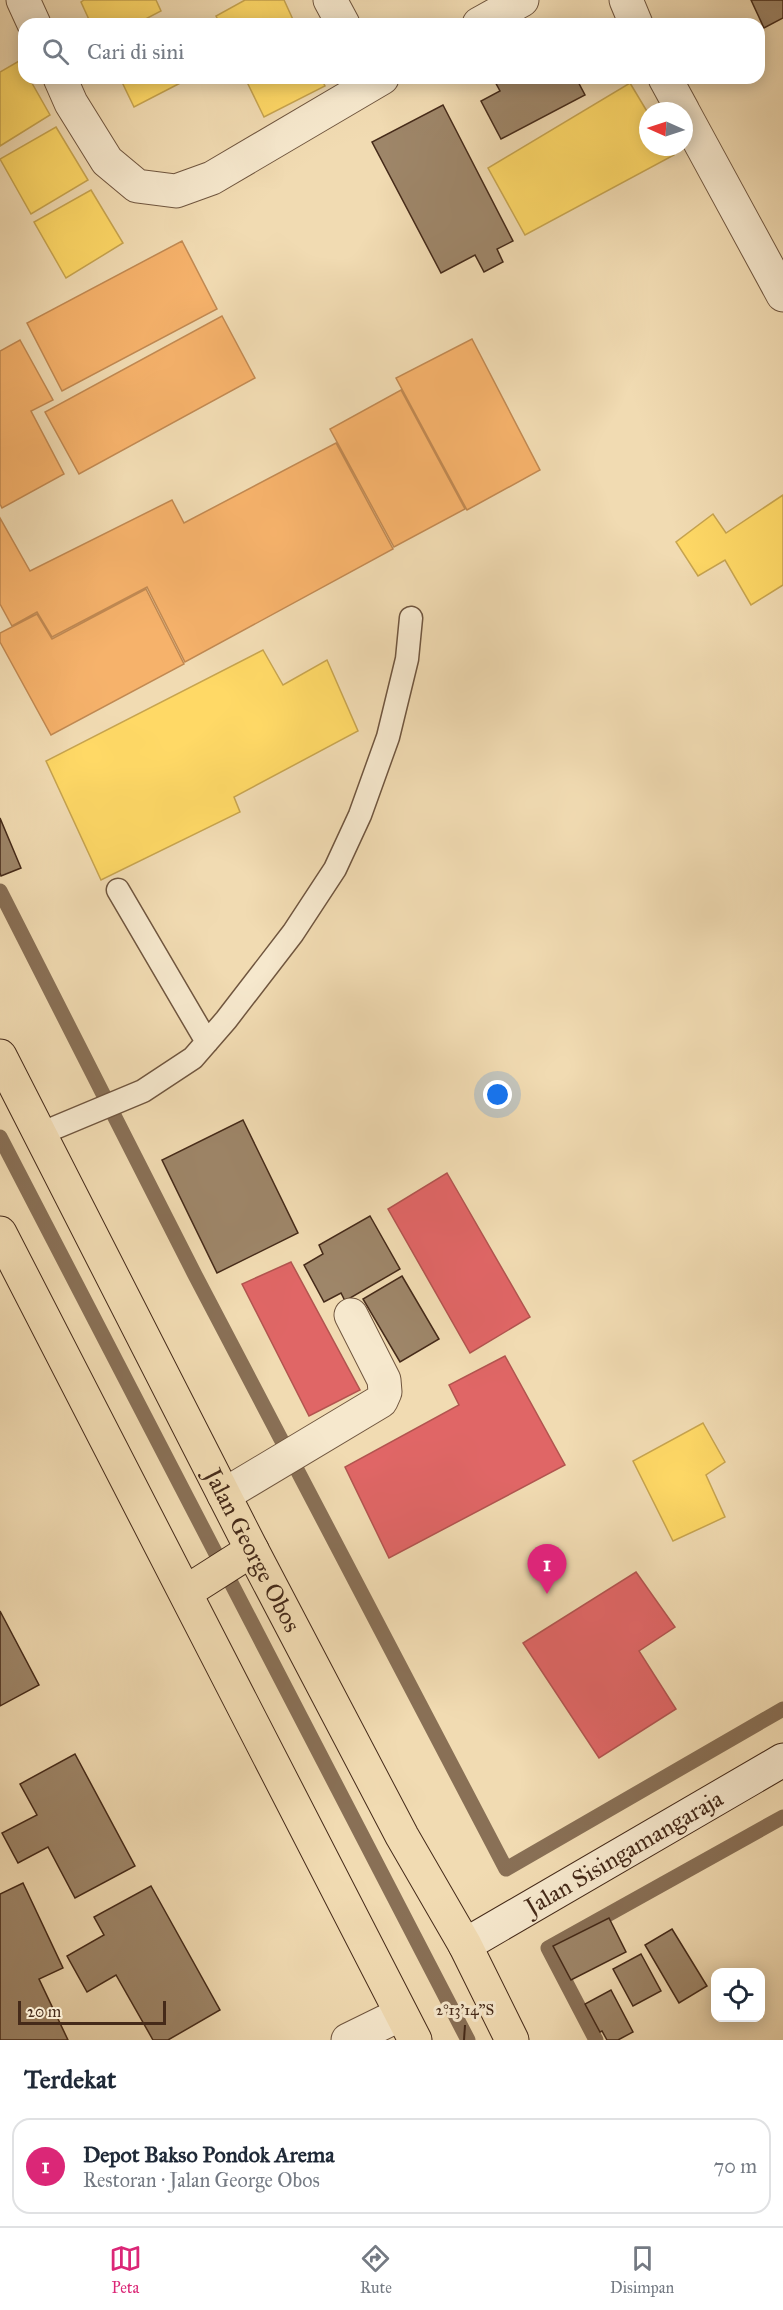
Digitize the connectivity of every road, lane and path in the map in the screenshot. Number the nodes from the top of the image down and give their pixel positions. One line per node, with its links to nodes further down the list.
1 (23, 0): 5 (street)
2 (330, 0): 6 (street)
3 (522, 0): 7 (street)
4 (626, 0): 8 (street)
5 (31, 18)
6 (340, 18)
7 (490, 18)
8 (634, 18)
9 (63, 84): 10 (street)
10 (369, 84)
11 (668, 84): 12 (street)
12 (678, 102)
13 (693, 129): 14 (street)
14 (783, 295)
15 (411, 618): 17 (lane)
16 (118, 890): 17 (lane)
17 (207, 1042): 19 (lane)
18 (0, 1056): 19 (main road, Jalan George Obos)
19 (40, 1134): 22 (main road, Jalan George Obos)
20 (0, 1233): 24 (main road)
21 (351, 1315): 22 (street)
22 (224, 1495): 23 (main road, Jalan George Obos)
23 (252, 1550): 24 (main road); 26 (main road, Jalan George Obos)
24 (186, 1592): 27 (main road)
25 (783, 1760): 26 (street, Jalan Sisingamangaraja)
26 (465, 1945): 29 (main road, Jalan George Obos)
27 (408, 2027): 28 (street)
28 (348, 2040)
29 (512, 2040)

